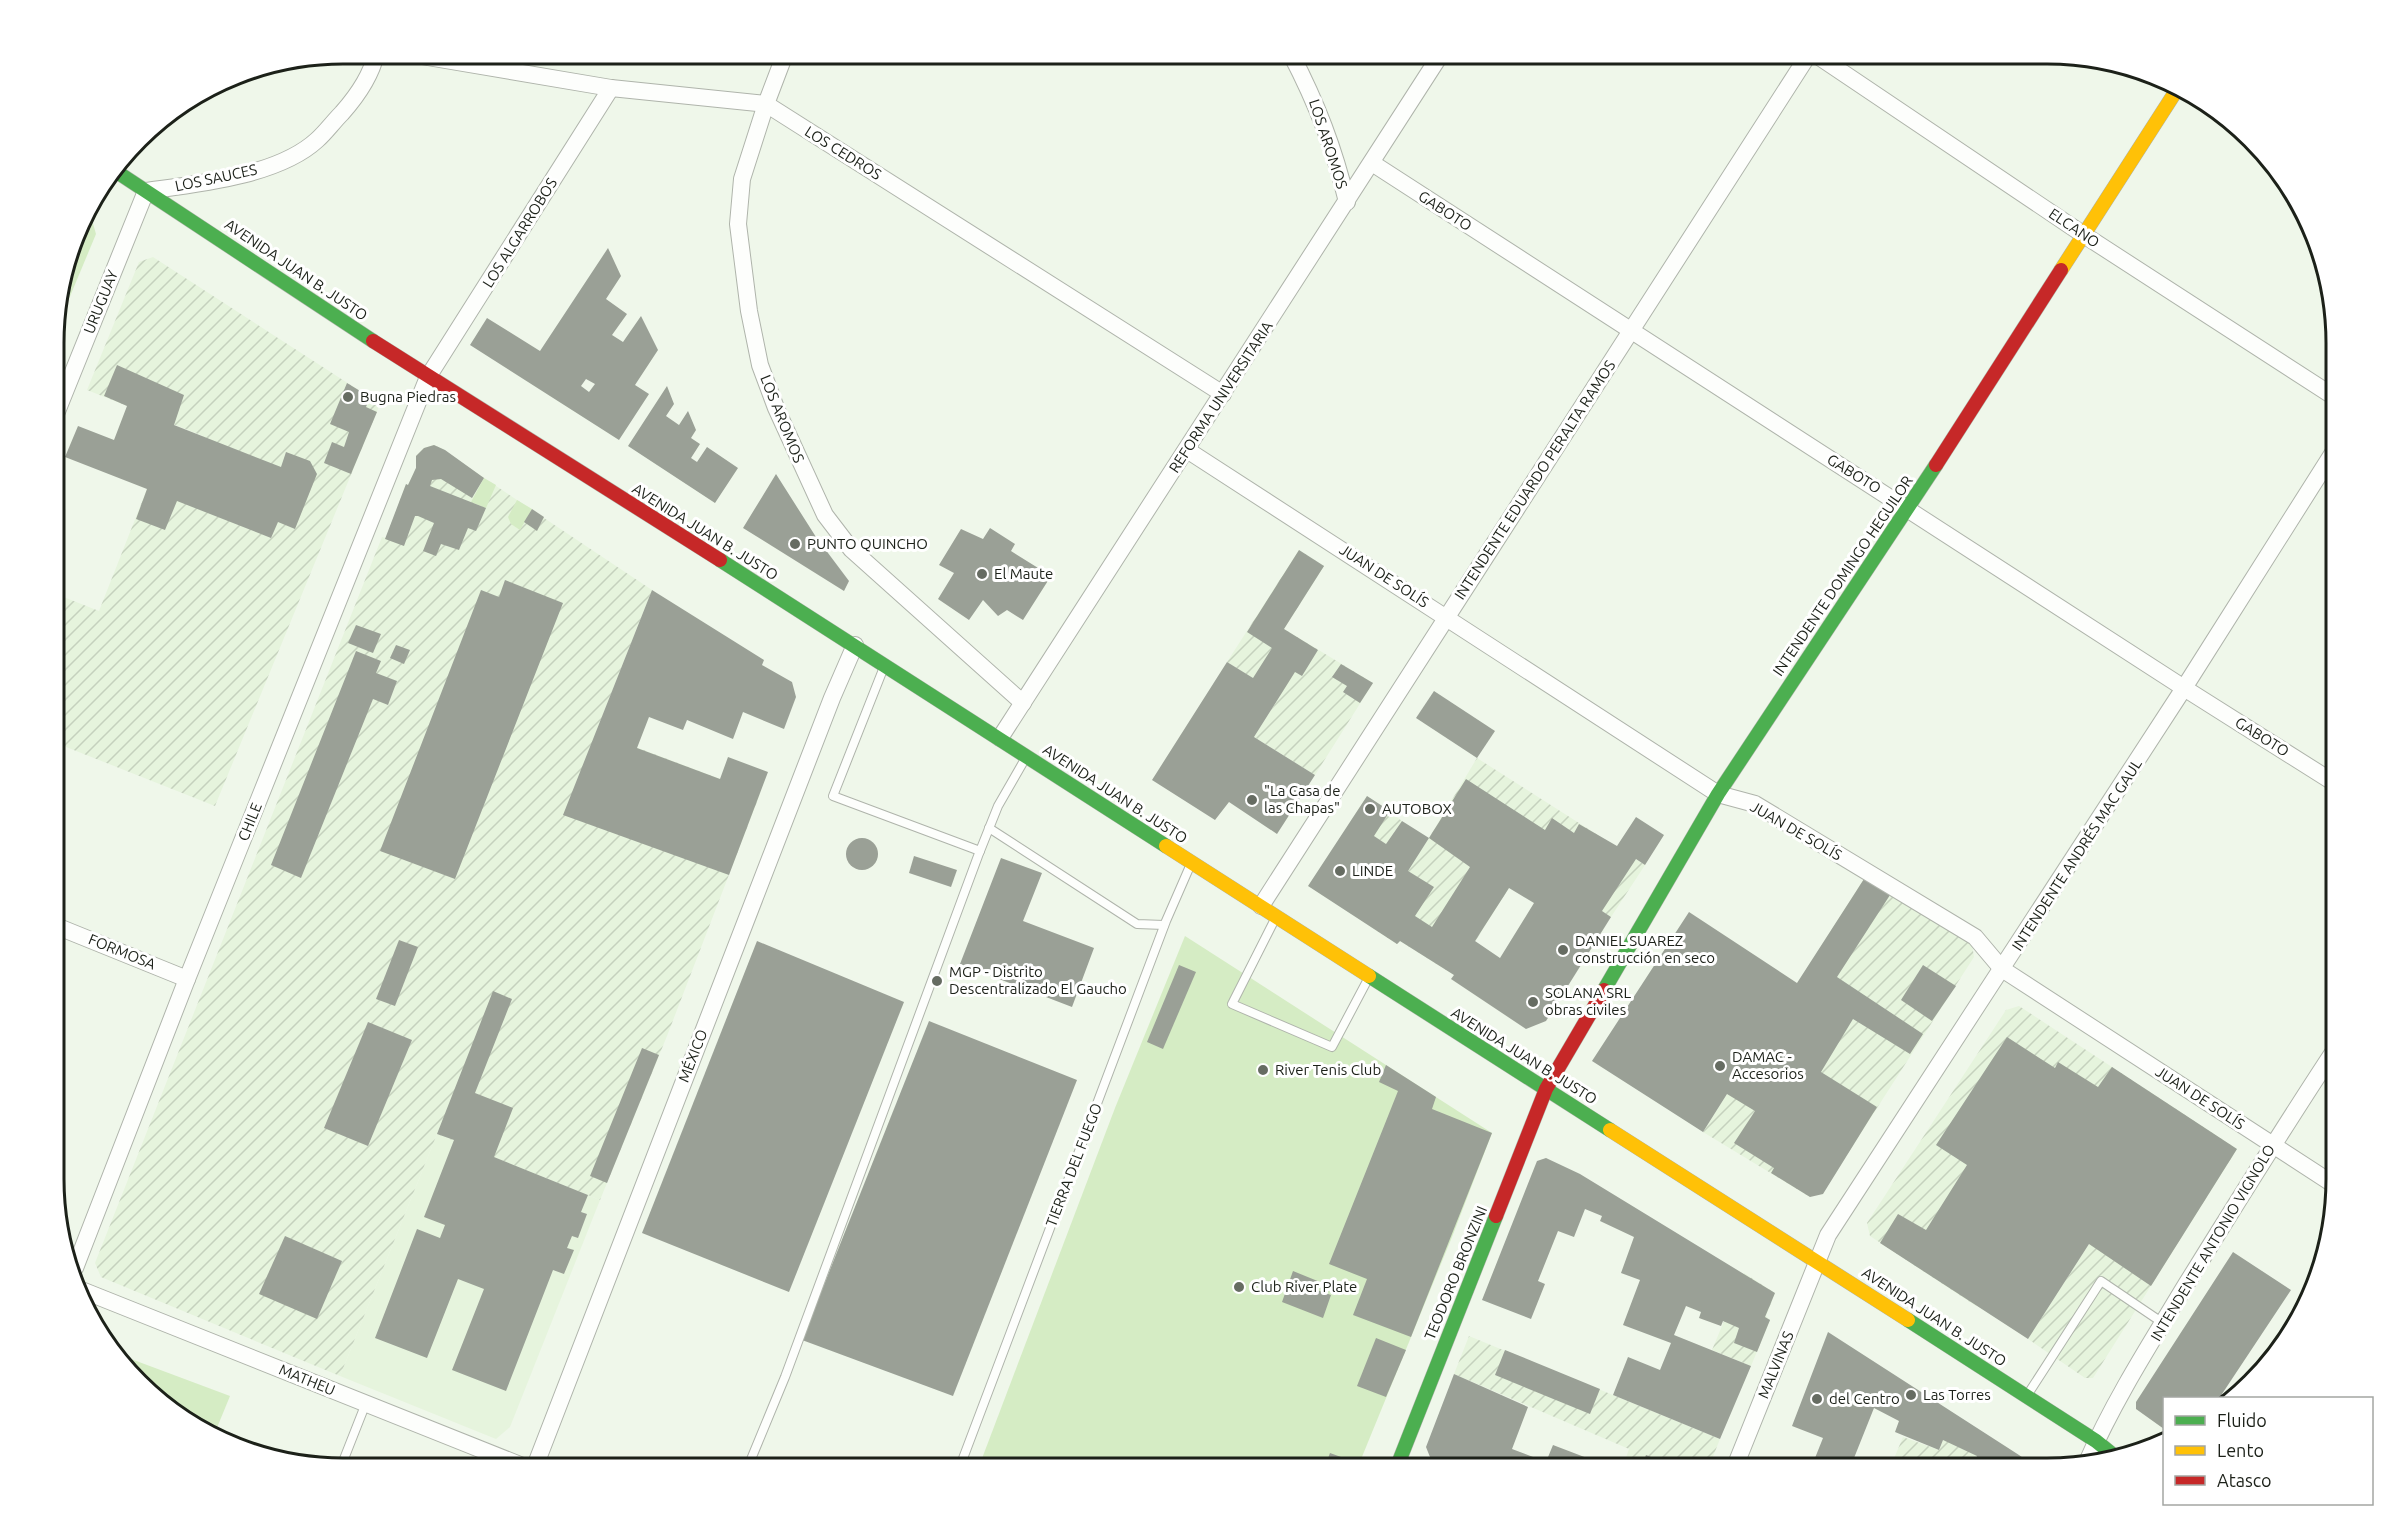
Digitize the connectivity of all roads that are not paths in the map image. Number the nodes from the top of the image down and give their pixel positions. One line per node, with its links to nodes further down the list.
1 (372, 64): 13 (street, LOS SAUCES)
2 (469, 64): 8 (street, LOS CEDROS)
3 (780, 64): 10 (street, LOS AROMOS)
4 (1296, 64): 14 (street, LOS AROMOS)
5 (1434, 64): 11 (street, REFORMA UNIVERSITARIA)
6 (1803, 64): 16 (street, INTENDENTE EDUARDO PERALTA RAMOS)
7 (1830, 64): 15 (street, ELCANO)
8 (611, 88): 10 (street, LOS CEDROS); 17 (street, LOS ALGARROBOS)
9 (2174, 95): 15 (main road, INTENDENTE DOMINGO HEGUILOR)
10 (766, 104): 20 (street, LOS CEDROS); 28 (street, LOS AROMOS)
11 (1372, 163): 14 (street, REFORMA UNIVERSITARIA); 16 (street, GABOTO)
12 (121, 175): 13 (main road, AVENIDA JUAN B. JUSTO)
13 (146, 191): 17 (main road, AVENIDA JUAN B. JUSTO); 19 (street, URUGUAY)
14 (1347, 202): 20 (street, REFORMA UNIVERSITARIA)
15 (2084, 235): 18 (street, ELCANO); 23 (main road, INTENDENTE DOMINGO HEGUILOR)
16 (1630, 332): 23 (street, GABOTO); 24 (street, INTENDENTE EDUARDO PERALTA RAMOS)
17 (428, 377): 25 (main road, AVENIDA JUAN B. JUSTO); 42 (street, CHILE)
18 (2326, 392)
19 (64, 394)
20 (1223, 394): 21 (street, REFORMA UNIVERSITARIA)
21 (1187, 450): 24 (street, JUAN DE SOLÍS); 28 (street, REFORMA UNIVERSITARIA)
22 (2326, 463): 27 (street, INTENDENTE ANDRÉS MAC GAUL)
23 (1908, 509): 27 (street, GABOTO); 32 (main road, INTENDENTE DOMINGO HEGUILOR)
24 (1448, 617): 32 (street, JUAN DE SOLÍS); 36 (street, INTENDENTE EDUARDO PERALTA RAMOS)
25 (855, 645): 26 (main road, AVENIDA JUAN B. JUSTO); 59 (street, MÉXICO)
26 (885, 664): 29 (main road, AVENIDA JUAN B. JUSTO); 34 (lane)
27 (2184, 688): 31 (street, GABOTO); 40 (street, INTENDENTE ANDRÉS MAC GAUL)
28 (1023, 703): 29 (street, REFORMA UNIVERSITARIA)
29 (1000, 738): 30 (main road, AVENIDA JUAN B. JUSTO)
30 (1027, 756): 33 (lane); 35 (main road, AVENIDA JUAN B. JUSTO)
31 (2326, 778)
32 (1718, 794): 40 (street, JUAN DE SOLÍS); 44 (main road, INTENDENTE DOMINGO HEGUILOR)
33 (989, 828): 34 (lane); 38 (lane)
34 (980, 851): 60 (lane)
35 (1192, 863): 36 (main road, AVENIDA JUAN B. JUSTO); 38 (lane, TIERRA DEL FUEGO)
36 (1261, 906): 37 (main road, AVENIDA JUAN B. JUSTO)
37 (1277, 916): 41 (main road, AVENIDA JUAN B. JUSTO); 41 (lane)
38 (1164, 925): 61 (lane, TIERRA DEL FUEGO)
39 (64, 929): 42 (street, FORMOSA)
40 (2002, 969): 45 (street, JUAN DE SOLÍS); 47 (street, INTENDENTE ANDRÉS MAC GAUL)
41 (1369, 977): 44 (main road, AVENIDA JUAN B. JUSTO)
42 (187, 979): 48 (street, CHILE)
43 (2326, 1063): 45 (street, INTENDENTE ANTONIO VIGNOLO)
44 (1546, 1089): 47 (main road, AVENIDA JUAN B. JUSTO); 62 (main road, TEODORO BRONZINI)
45 (2272, 1144): 46 (street, JUAN DE SOLÍS); 50 (street, INTENDENTE ANTONIO VIGNOLO)
46 (2326, 1179)
47 (1817, 1261): 51 (main road, AVENIDA JUAN B. JUSTO); 63 (street, MALVINAS)
48 (77, 1263)
49 (89, 1293): 52 (street, MATHEU)
50 (2163, 1323): 51 (lane); 53 (street, INTENDENTE ANTONIO VIGNOLO)
51 (2027, 1396): 53 (main road, AVENIDA JUAN B. JUSTO)
52 (366, 1403): 57 (lane); 58 (street, MATHEU)
53 (2096, 1441): 54 (main road, AVENIDA JUAN B. JUSTO); 55 (main road, AVENIDA JUAN B. JUSTO); 56 (street, INTENDENTE ANTONIO VIGNOLO)
54 (2116, 1450)
55 (2108, 1452)
56 (2090, 1455)
57 (344, 1458)
58 (504, 1458)
59 (536, 1458)
60 (751, 1458)
61 (963, 1458)
62 (1400, 1458)
63 (1738, 1458)

